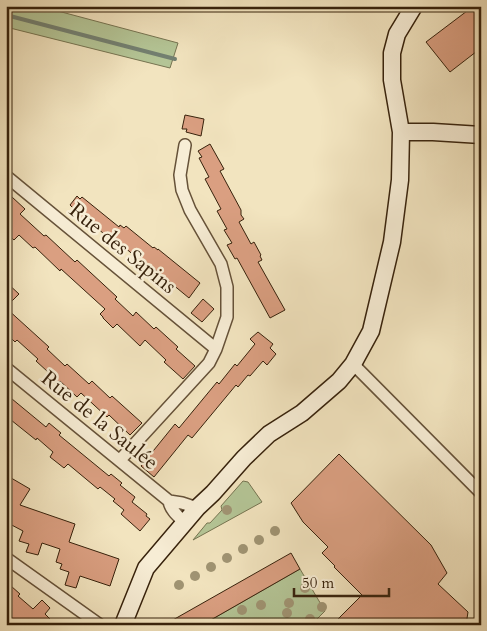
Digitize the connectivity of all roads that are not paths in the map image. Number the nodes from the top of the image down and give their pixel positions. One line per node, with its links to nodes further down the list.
1 (414, 6): 2 (main road)
2 (402, 132): 3 (main road); 7 (main road)
3 (481, 135)
4 (185, 146): 6 (street)
5 (6, 176): 6 (street, Rue des Sapins)
6 (216, 349): 9 (street)
7 (353, 364): 10 (street); 12 (main road)
8 (6, 368): 9 (street, Rue de la Saulée)
9 (120, 460): 11 (street, Rue de la Saulée)
10 (481, 493)
11 (169, 501): 12 (street, Rue de la Saulée); 13 (street, Rue de la Saulée)
12 (197, 508): 13 (main road)
13 (185, 523): 16 (main road)
14 (6, 558): 15 (street)
15 (100, 625)
16 (123, 625)

